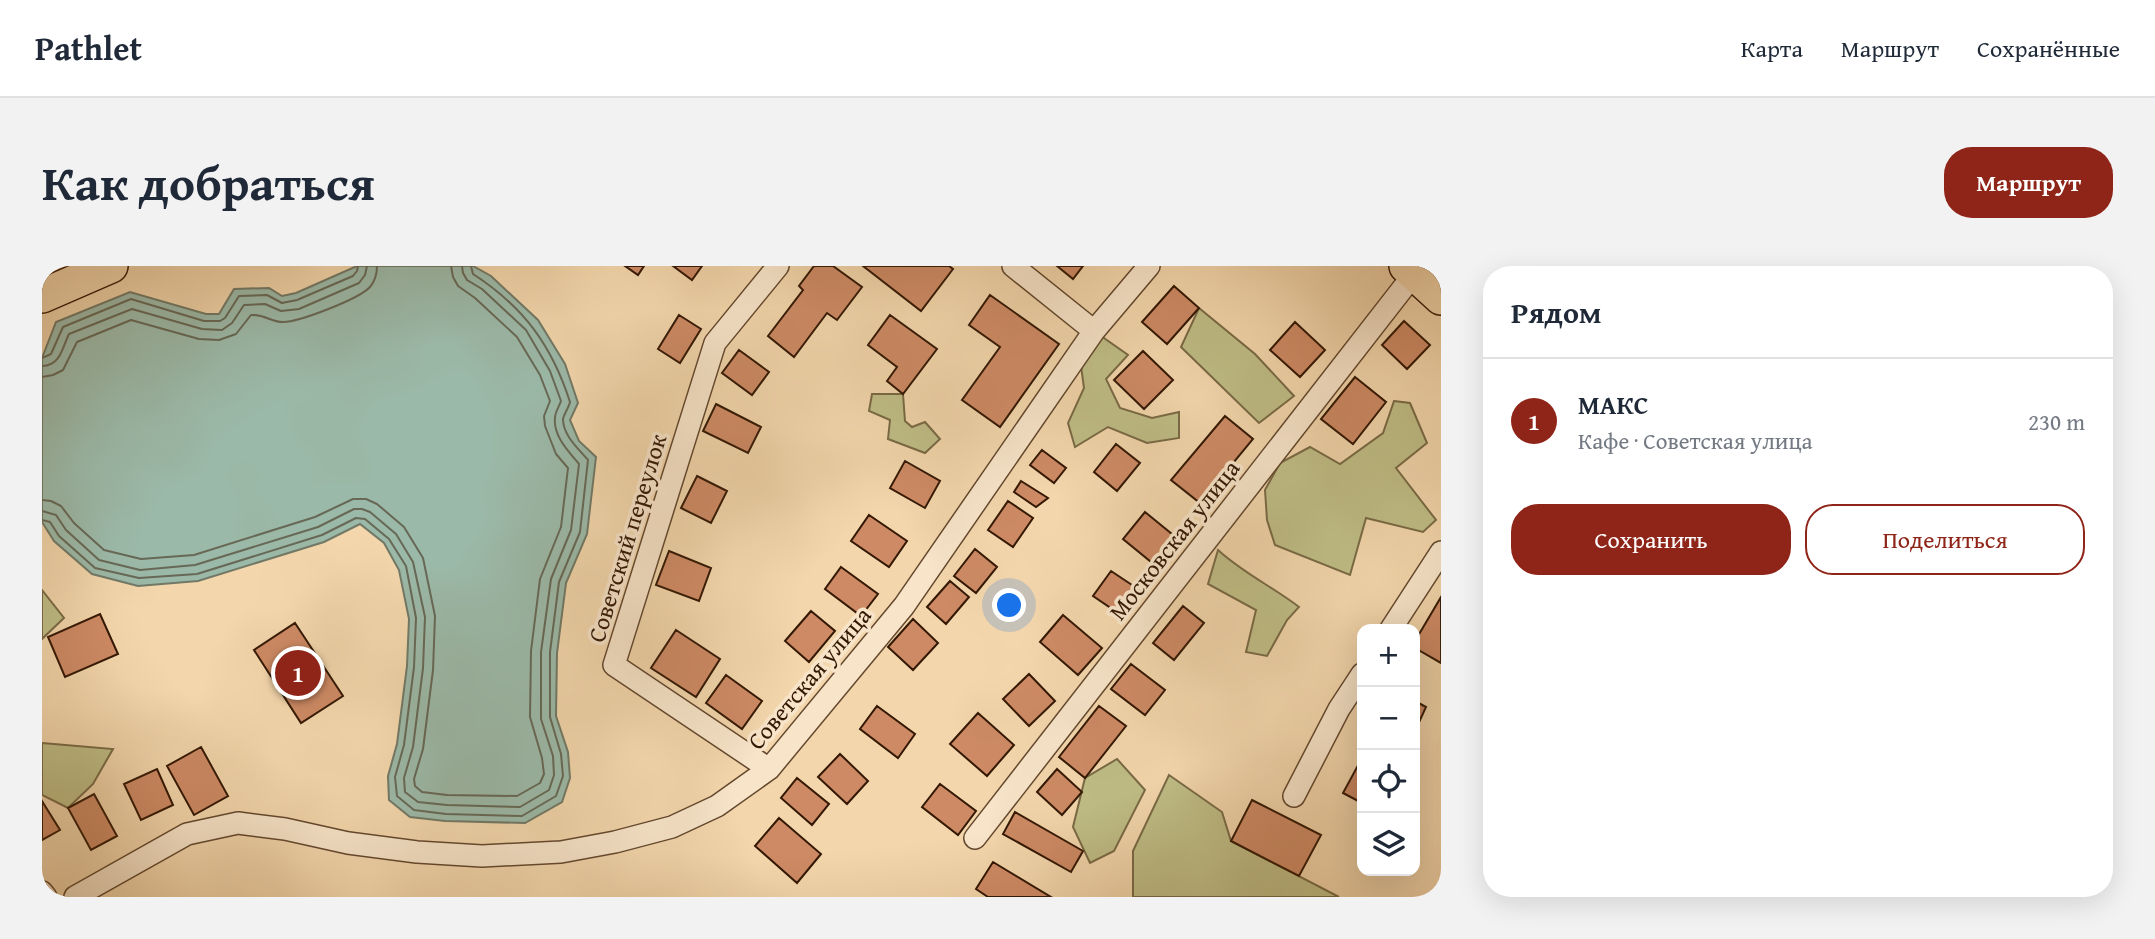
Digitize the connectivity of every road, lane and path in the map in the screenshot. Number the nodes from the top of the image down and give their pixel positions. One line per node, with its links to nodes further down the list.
1 (111, 266): 6 (main road)
2 (778, 266): 12 (street, Советский переулок)
3 (1013, 266): 8 (street)
4 (1149, 266): 8 (street, Советская улица)
5 (1410, 270): 7 (main road); 14 (street, Московская улица)
6 (42, 296)
7 (1441, 298)
8 (1094, 331): 12 (street, Советская улица)
9 (1441, 552): 10 (street)
10 (1394, 624)
11 (1357, 682): 13 (street)
12 (769, 769): 17 (street, Советская улица)
13 (1294, 796)
14 (975, 838)
15 (42, 892): 16 (street)
16 (46, 897)
17 (75, 897)

